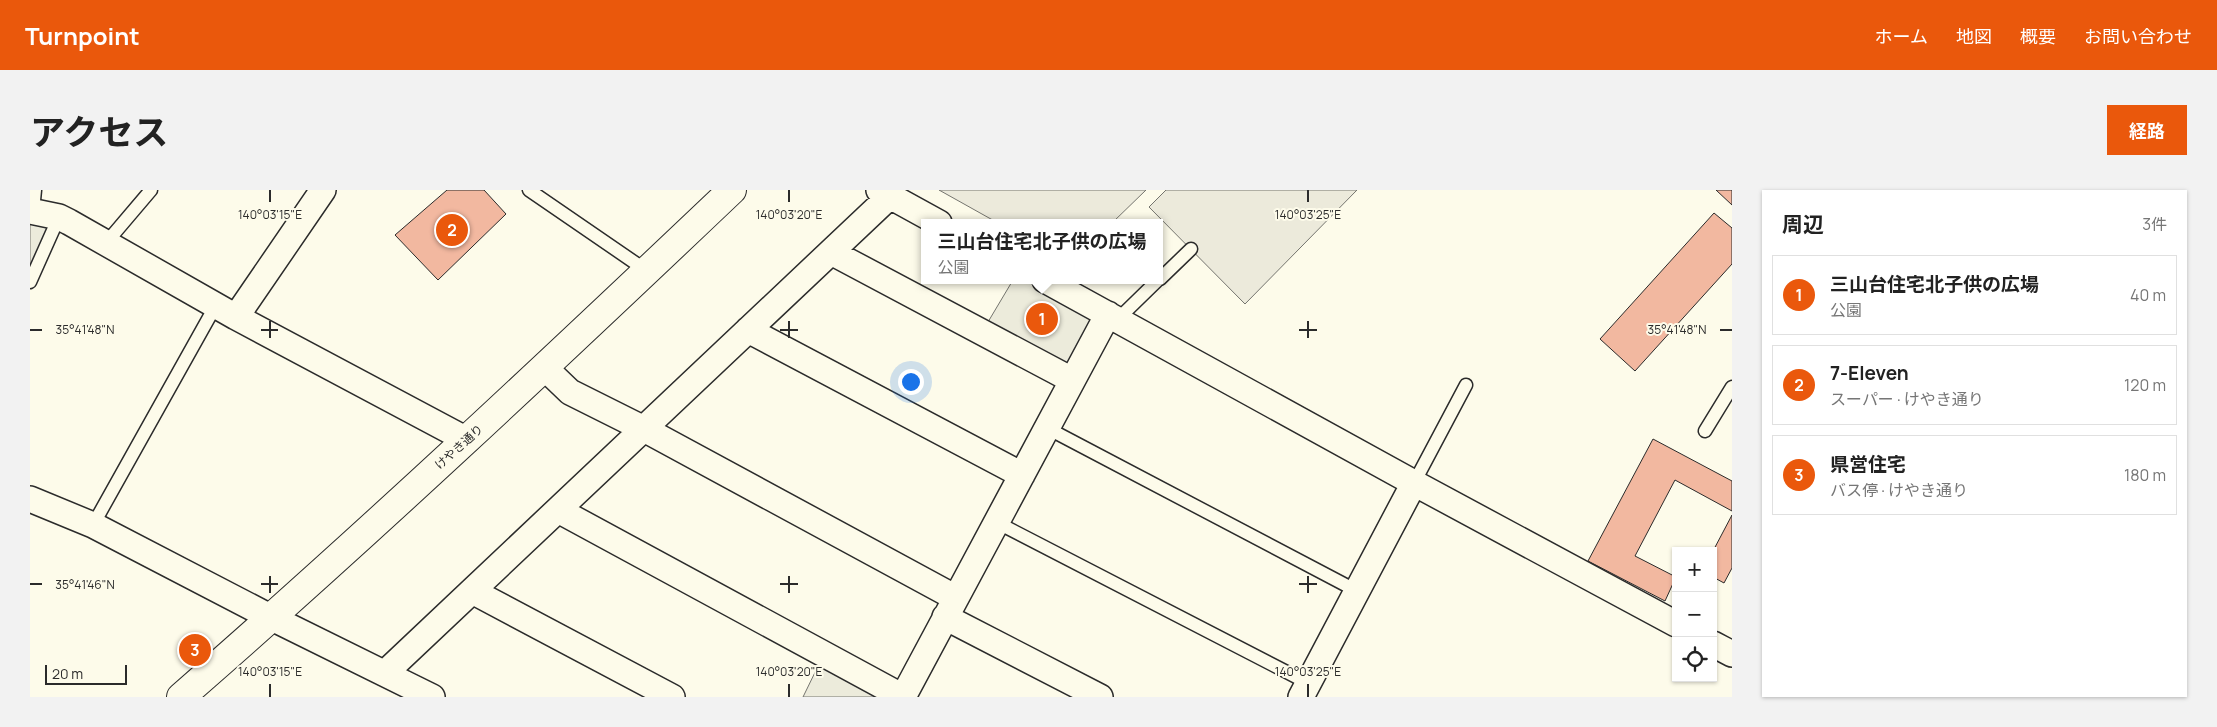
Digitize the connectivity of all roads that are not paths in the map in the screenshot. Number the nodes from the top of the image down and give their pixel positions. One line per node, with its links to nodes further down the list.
1 (151, 190): 9 (lane)
2 (323, 190): 17 (street)
3 (529, 190): 12 (lane)
4 (732, 190): 12 (street, けやき通り)
5 (885, 193): 8 (street); 11 (street)
6 (32, 204): 7 (street)
7 (59, 217): 9 (street); 14 (lane)
8 (932, 219)
9 (106, 243): 17 (street)
10 (1191, 249): 13 (lane)
11 (831, 252): 19 (street); 21 (street)
12 (647, 271): 20 (street, けやき通り)
13 (1163, 276)
14 (30, 282)
15 (1052, 284): 18 (street)
16 (1154, 284): 18 (lane)
17 (226, 311): 27 (street); 33 (lane)
18 (1112, 317): 21 (street); 29 (street)
19 (748, 330): 25 (street); 28 (street)
20 (545, 368): 25 (street); 27 (street, けやき通り)
21 (1072, 380): 24 (street)
22 (1466, 385): 29 (lane)
23 (1732, 387): 26 (lane)
24 (1047, 428): 28 (street); 35 (lane)
25 (644, 429): 31 (street); 36 (street)
26 (1705, 431)
27 (467, 440): 37 (street, けやき通り)
28 (1022, 475): 32 (street)
29 (1414, 483): 35 (street); 38 (street)
30 (30, 499): 33 (street)
31 (558, 510): 34 (street); 46 (street)
32 (996, 522): 36 (street); 42 (lane)
33 (93, 525): 37 (street)
34 (472, 591): 41 (street); 45 (street)
35 (1357, 591): 42 (street)
36 (951, 608): 46 (street); 47 (street)
37 (272, 618): 41 (street); 43 (street, けやき通り)
38 (1672, 622)
39 (1717, 646): 40 (street)
40 (1732, 654)
41 (385, 673): 44 (street)
42 (1304, 690)
43 (181, 697)
44 (432, 697)
45 (672, 697)
46 (903, 697)
47 (1100, 697)

